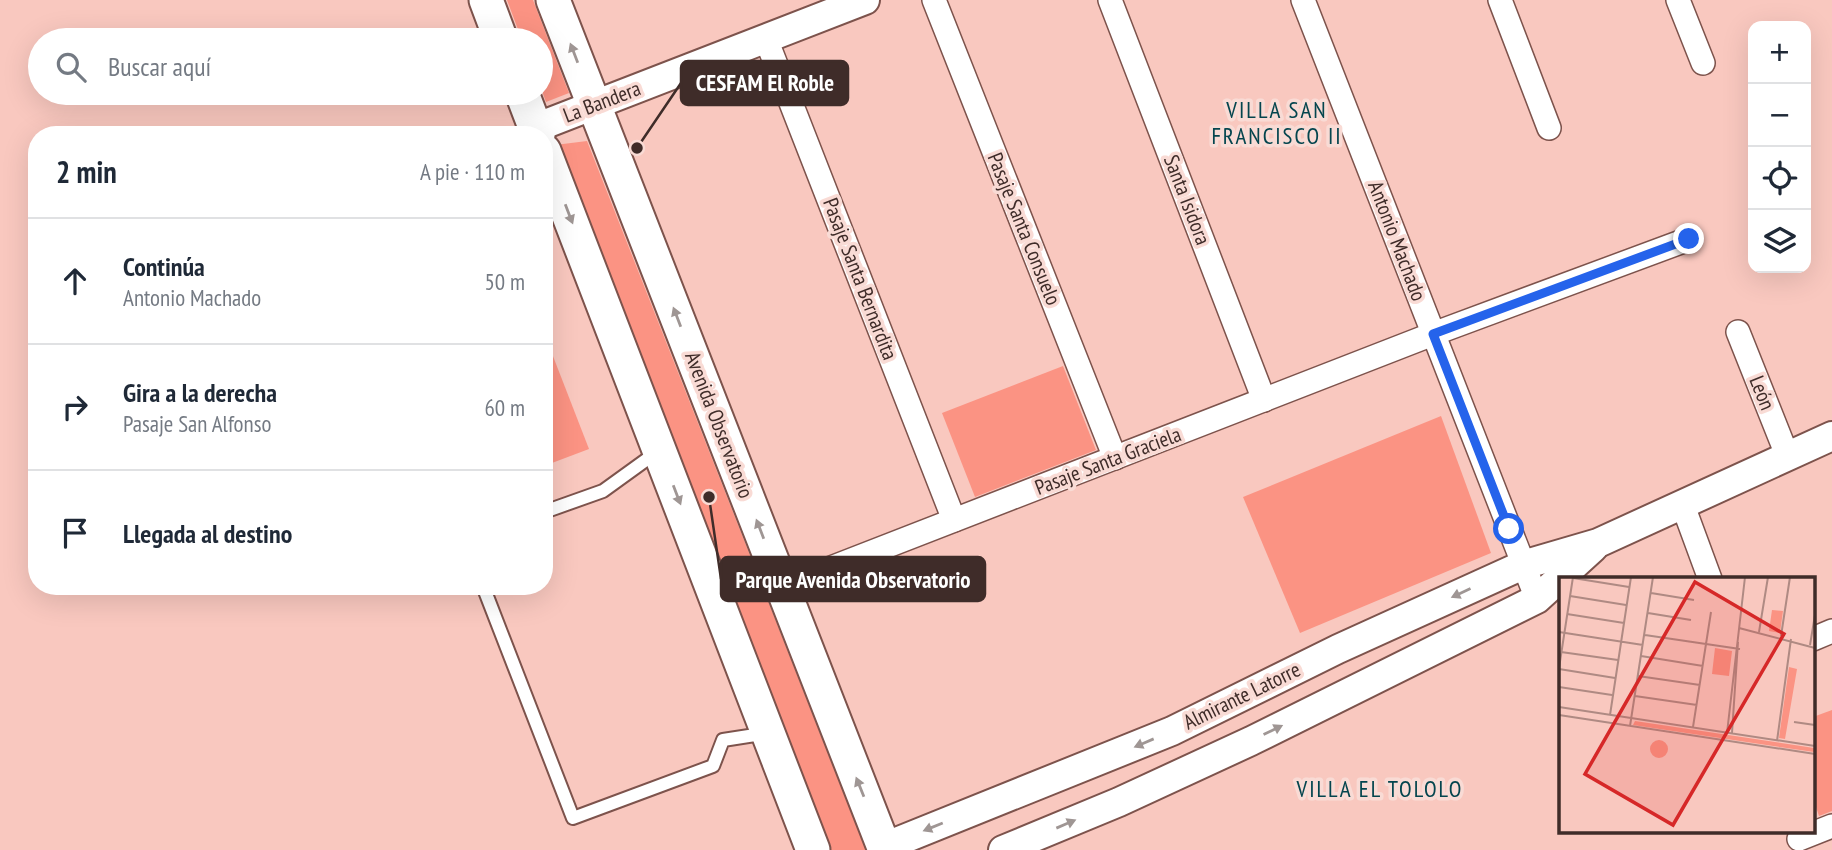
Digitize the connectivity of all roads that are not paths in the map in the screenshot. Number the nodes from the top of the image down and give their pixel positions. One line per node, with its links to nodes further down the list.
1 (486, 0): 9 (main road)
2 (553, 0): 13 (main road, Avenida Observatorio, one-way to 2)
3 (865, 0): 10 (street, La Bandera)
4 (934, 0): 25 (street, Pasaje Santa Consuelo)
5 (1110, 0): 21 (street, Santa Isidora)
6 (1303, 0): 20 (street, Antonio Machado)
7 (1500, 0): 15 (street)
8 (1678, 0): 11 (street)
9 (496, 28)
10 (766, 39): 13 (street, La Bandera); 28 (street, Pasaje Santa Bernardita)
11 (1703, 63)
12 (527, 105): 14 (main road)
13 (594, 106): 16 (street, La Bandera); 34 (main road, Avenida Observatorio, one-way to 13)
14 (534, 126)
15 (1549, 128)
16 (553, 130)
17 (553, 174): 23 (main road, one-way to 23)
18 (1689, 239): 20 (street, Pasaje Santa Graciela)
19 (1738, 332): 24 (street, León)
20 (1433, 334): 21 (street, Pasaje Santa Graciela); 30 (street, Antonio Machado)
21 (1264, 400): 25 (street, Pasaje Santa Graciela)
22 (1832, 436): 24 (street, Almirante Latorre)
23 (660, 449): 27 (lane); 39 (main road, one-way to 39)
24 (1787, 455): 26 (street, Almirante Latorre)
25 (1115, 458): 28 (street, Pasaje Santa Graciela)
26 (1682, 503): 29 (street, Almirante Latorre); 32 (street)
27 (553, 509)
28 (954, 520): 34 (street, Pasaje Santa Graciela)
29 (1598, 543): 30 (street, Almirante Latorre); 31 (street, Almirante Latorre)
30 (1523, 565): 36 (street, Antonio Machado); 42 (street, Almirante Latorre, one-way to 42)
31 (1560, 577)
32 (1709, 577)
33 (1559, 578): 36 (street, Almirante Latorre)
34 (782, 587): 42 (main road, Avenida Observatorio, one-way to 34)
35 (486, 595): 39 (lane)
36 (1536, 599): 44 (street, Almirante Latorre, one-way to 36)
37 (1832, 631): 38 (street)
38 (1814, 639)
39 (768, 733): 43 (main road)
40 (1832, 826): 41 (street)
41 (1799, 840)
42 (885, 848)
43 (813, 850)
44 (1003, 850)

